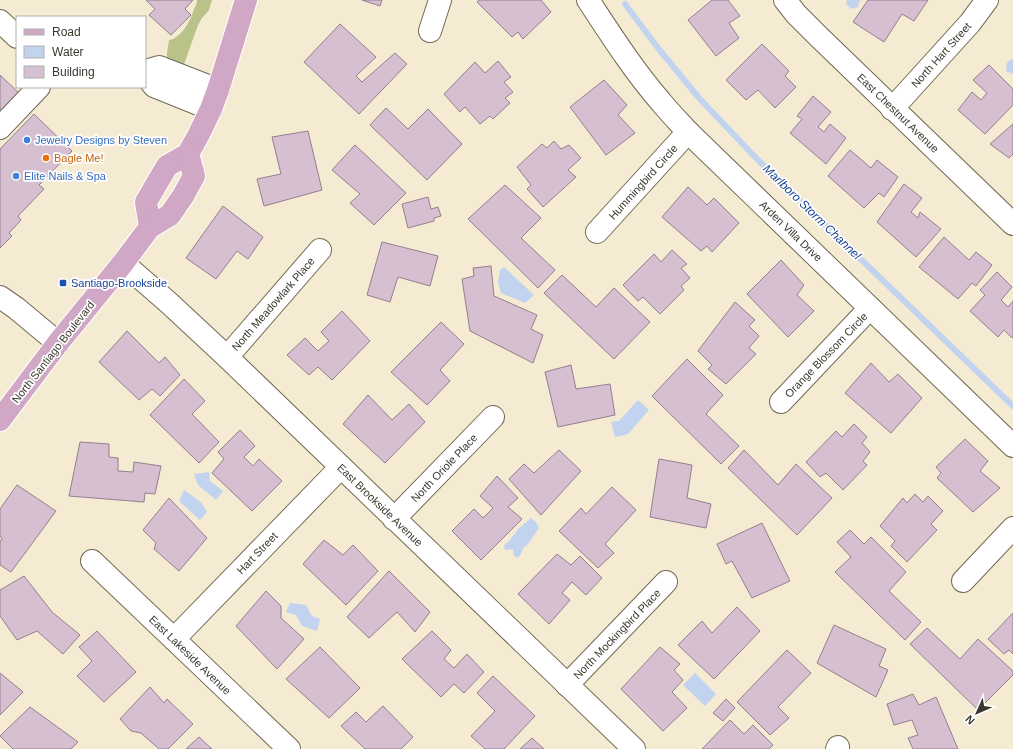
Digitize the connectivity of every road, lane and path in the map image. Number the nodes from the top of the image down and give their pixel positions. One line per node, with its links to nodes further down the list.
1 (246, 0): 11 (main road, North Santiago Boulevard)
2 (440, 0): 7 (street)
3 (588, 0): 14 (street, Arden Villa Drive)
4 (785, 0): 12 (street, East Chestnut Avenue)
5 (987, 0): 12 (street, North Hart Street)
6 (0, 21): 8 (street)
7 (430, 31)
8 (16, 36)
9 (146, 72): 11 (street)
10 (38, 88): 13 (street)
11 (214, 100): 18 (main road, North Santiago Boulevard)
12 (892, 109): 15 (street, East Chestnut Avenue)
13 (0, 128)
14 (688, 132): 16 (street, Hummingbird Circle); 20 (street, Arden Villa Drive)
15 (1013, 224)
16 (597, 232)
17 (320, 250): 22 (street, North Meadowlark Place)
18 (123, 263): 21 (main road, North Santiago Boulevard); 22 (street, East Brookside Avenue)
19 (0, 297): 21 (street)
20 (870, 308): 23 (street, Orange Blossom Circle); 26 (street, Arden Villa Drive)
21 (58, 343): 25 (main road, North Santiago Boulevard)
22 (227, 357): 27 (street, East Brookside Avenue)
23 (781, 402)
24 (493, 417): 28 (street, North Oriole Place)
25 (0, 420)
26 (1013, 446)
27 (341, 467): 28 (street, East Brookside Avenue); 33 (street, Hart Street)
28 (394, 519): 34 (street, East Brookside Avenue)
29 (1013, 528): 31 (street)
30 (92, 561): 33 (street, East Lakeside Avenue)
31 (963, 581)
32 (666, 582): 34 (street, North Mockingbird Place)
33 (174, 639): 35 (street, East Lakeside Avenue)
34 (568, 685): 36 (street, East Brookside Avenue)
35 (288, 749)
36 (634, 749)

